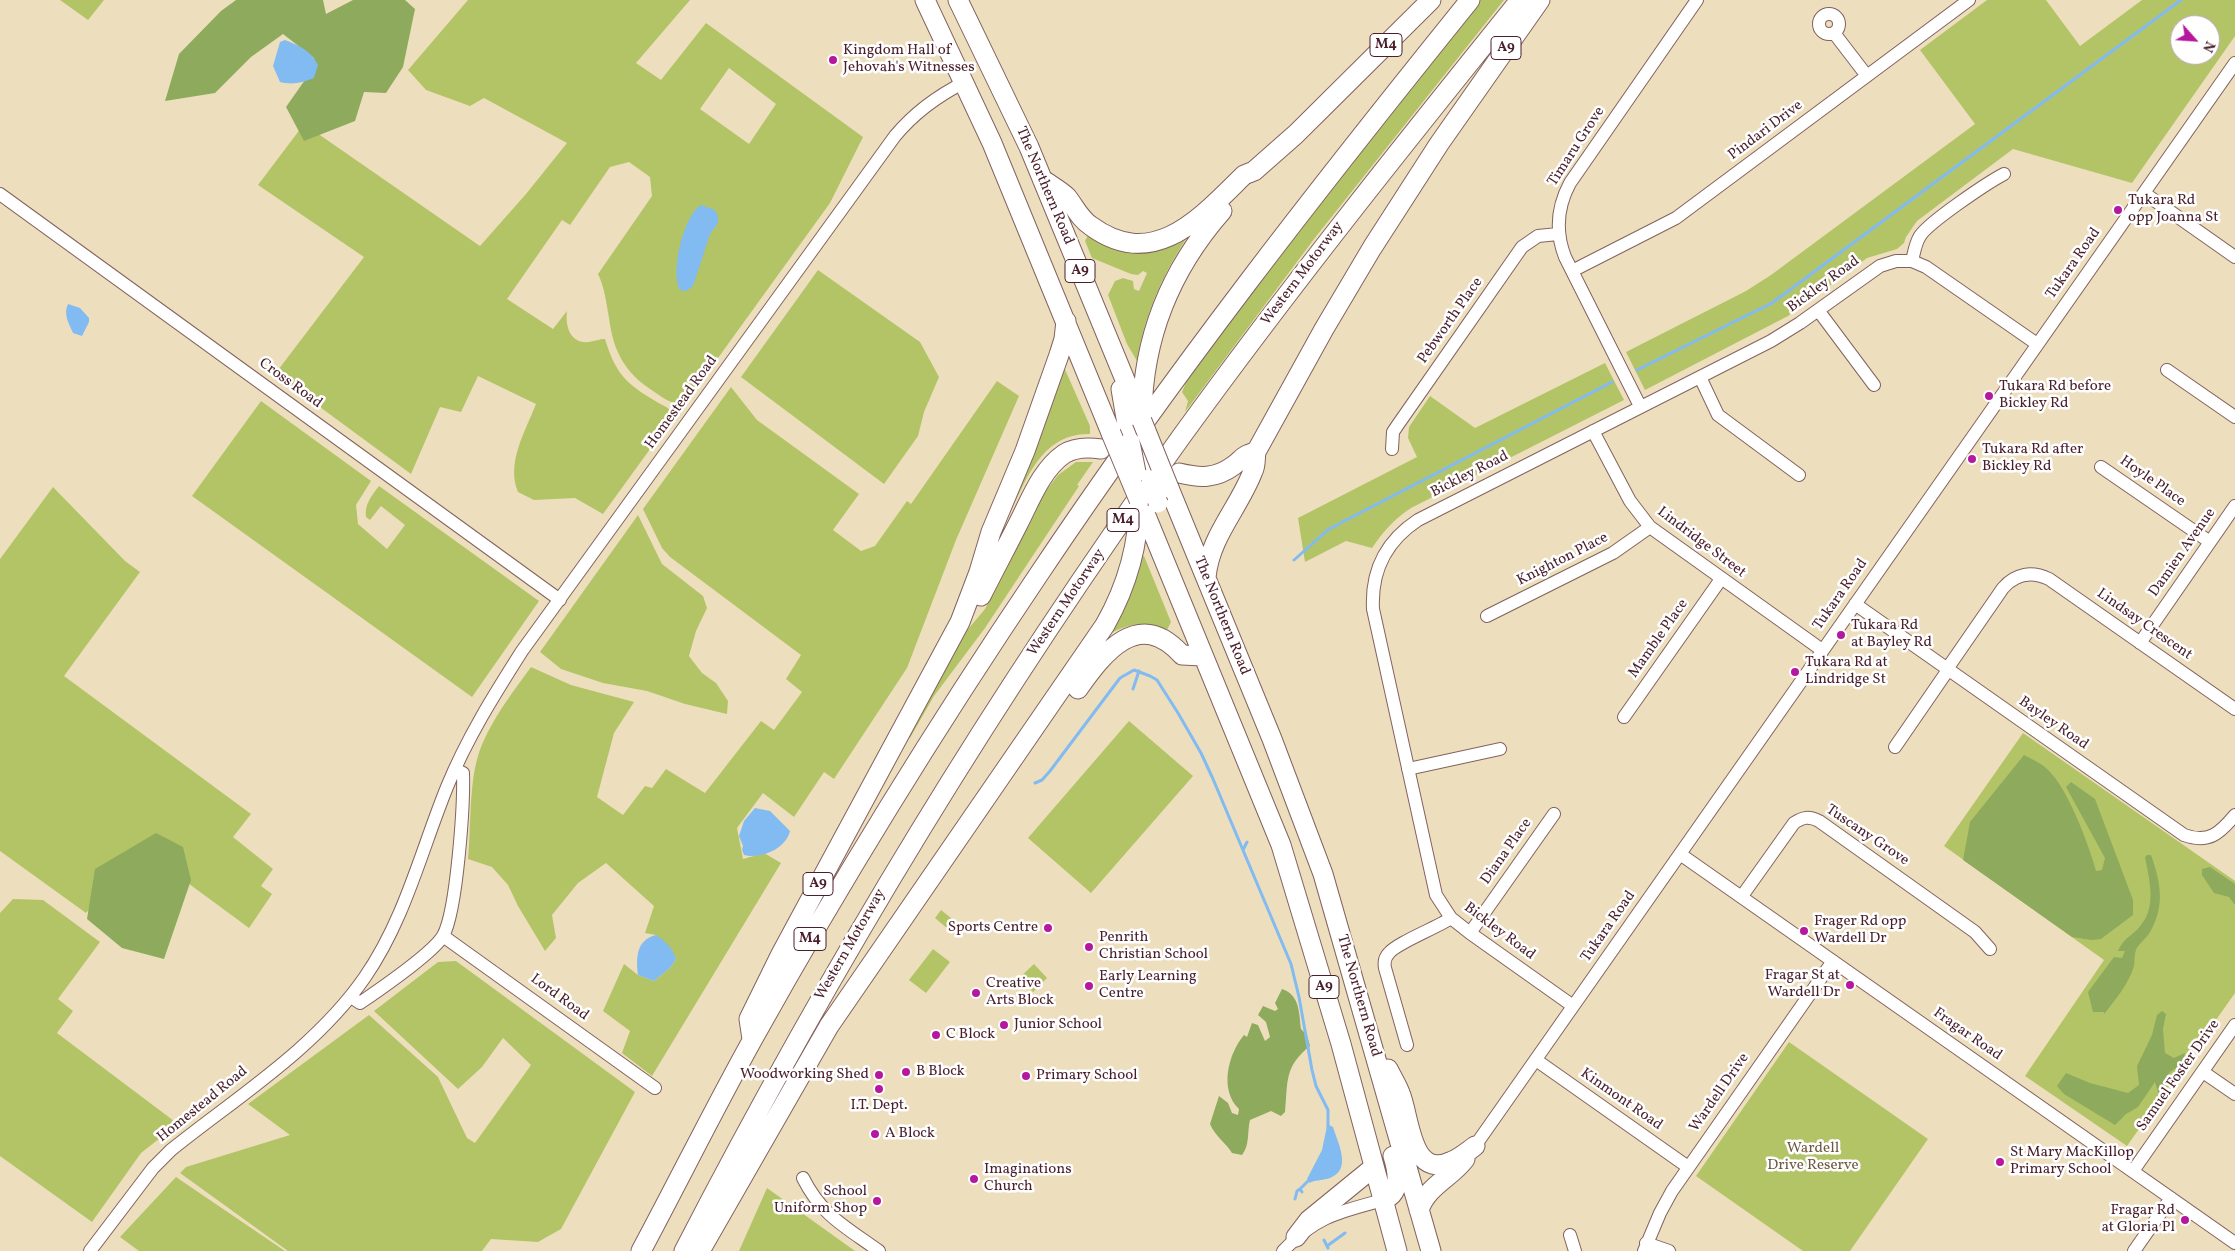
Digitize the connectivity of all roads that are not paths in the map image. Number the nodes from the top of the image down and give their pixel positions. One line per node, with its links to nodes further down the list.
1 (925, 0): 12 (highway, The Northern Road / A9)
2 (958, 0): 15 (highway, The Northern Road / A9)
3 (1431, 0): 13 (highway, M4)
4 (1470, 0): 70 (highway, M4)
5 (1520, 0): 92 (highway, Western Motorway / M4)
6 (1540, 0): 33 (highway, A9)
7 (1697, 0): 18 (street, Timaru Grove)
8 (1969, 0): 11 (street, Pindari Drive)
9 (1834, 32): 11 (street)
10 (2235, 63): 16 (street, Tukara Road)
11 (1867, 76): 21 (street, Pindari Drive)
12 (965, 82): 23 (highway, The Northern Road / A9); 43 (street, Homestead Road)
13 (1254, 171): 15 (highway, M4); 29 (highway, M4)
14 (2004, 174): 20 (street)
15 (1042, 179): 29 (highway, The Northern Road / A9)
16 (2144, 193): 19 (street); 24 (street, Tukara Road)
17 (0, 194): 43 (street, Cross Road)
18 (1558, 234): 21 (street, Timaru Grove); 32 (street, Pebworth Place)
19 (2235, 256)
20 (1912, 261): 22 (street, Bickley Road); 24 (street)
21 (1572, 271): 28 (street, Timaru Grove)
22 (1818, 310): 26 (street, Bickley Road); 27 (street)
23 (1066, 321): 29 (highway, The Northern Road / A9); 46 (highway, A9)
24 (2037, 344): 44 (street, Tukara Road)
25 (2167, 370): 30 (street)
26 (1700, 377): 28 (street, Bickley Road); 36 (street)
27 (1874, 385)
28 (1640, 406): 31 (street, Bickley Road)
29 (1129, 415): 34 (highway, The Northern Road / A9, bridge); 34 (highway, The Northern Road / A9, bridge); 34 (highway, bridge)
30 (2235, 417)
31 (1593, 431): 39 (street, Lindridge Street); 56 (street, Bickley Road)
32 (1392, 449)
33 (1256, 452): 37 (highway); 41 (highway, A9)
34 (1140, 461): 37 (highway, The Northern Road / A9, bridge); 37 (highway, The Northern Road / A9, bridge); 37 (highway, bridge); 46 (highway)
35 (2101, 467): 40 (street, Hoyle Place)
36 (1799, 474)
37 (1156, 501): 41 (highway, The Northern Road / A9); 49 (highway, The Northern Road / A9); 75 (highway)
38 (2235, 506): 40 (street, Damien Avenue)
39 (1650, 527): 42 (street, Lindridge Street); 45 (street, Knighton Place)
40 (2210, 542): 47 (street, Damien Avenue)
41 (1206, 578): 69 (highway, The Northern Road / A9)
42 (1721, 579): 48 (street, Lindridge Street); 52 (street, Mamble Place)
43 (560, 600): 55 (street, Homestead Road)
44 (1855, 604): 48 (street, Tukara Road); 50 (street, Bayley Road)
45 (1487, 616)
46 (960, 622): 70 (highway, A9)
47 (2140, 642): 50 (street, Lindsay Crescent); 51 (street, Lindsay Crescent)
48 (1822, 650): 59 (street, Tukara Road)
49 (1202, 656): 75 (highway); 78 (highway, The Northern Road / A9)
50 (1948, 669): 53 (street, Lindsay Crescent); 58 (street, Bayley Road)
51 (2235, 709)
52 (1624, 717)
53 (1895, 747)
54 (1500, 749): 56 (street)
55 (455, 769): 63 (street); 66 (street, Homestead Road)
56 (1408, 769): 61 (street, Bickley Road)
57 (1554, 814): 62 (street, Diana Place)
58 (2235, 816)
59 (1680, 854): 60 (street, Fragar Road); 67 (street, Tukara Road)
60 (1742, 896): 64 (street, Tuscany Grove); 65 (street, Fragar Road)
61 (1451, 918): 62 (street, Bickley Road); 71 (street)
62 (1470, 933): 67 (street, Bickley Road)
63 (443, 936): 66 (street); 74 (street, Lord Road)
64 (1990, 949)
65 (1833, 961): 79 (street, Wardell Drive); 80 (street, Fragar Road)
66 (350, 997): 90 (street, Homestead Road)
67 (1573, 1006): 72 (street, Tukara Road)
68 (2235, 1025): 73 (street, Samuel Foster Drive)
69 (1369, 1032): 77 (highway); 83 (highway); 84 (highway, The Northern Road / A9)
70 (752, 1040): 91 (highway, M4)
71 (1407, 1045)
72 (1536, 1060): 77 (street, Tukara Road); 79 (street, Kinmont Road)
73 (2203, 1072): 76 (street); 80 (street, Samuel Foster Drive)
74 (655, 1088)
75 (792, 1092): 93 (highway)
76 (2235, 1094)
77 (1475, 1146): 84 (highway)
78 (1374, 1167): 83 (highway, The Northern Road / A9); 87 (highway)
79 (1688, 1167): 88 (street, Wardell Drive)
80 (2133, 1171): 82 (street, Fragar Road)
81 (803, 1178): 94 (street)
82 (2171, 1198): 86 (street, Fragar Road); 98 (street)
83 (1383, 1200): 87 (street); 89 (highway); 95 (highway, The Northern Road / A9)
84 (1419, 1210): 89 (highway, The Northern Road / A9)
85 (1570, 1235): 96 (street)
86 (2235, 1243)
87 (1290, 1244)
88 (1645, 1247): 97 (street)
89 (1430, 1248)
90 (90, 1251)
91 (641, 1251)
92 (684, 1251)
93 (700, 1251)
94 (879, 1251)
95 (1397, 1251)
96 (1576, 1251)
97 (1669, 1251)
98 (2134, 1251)

